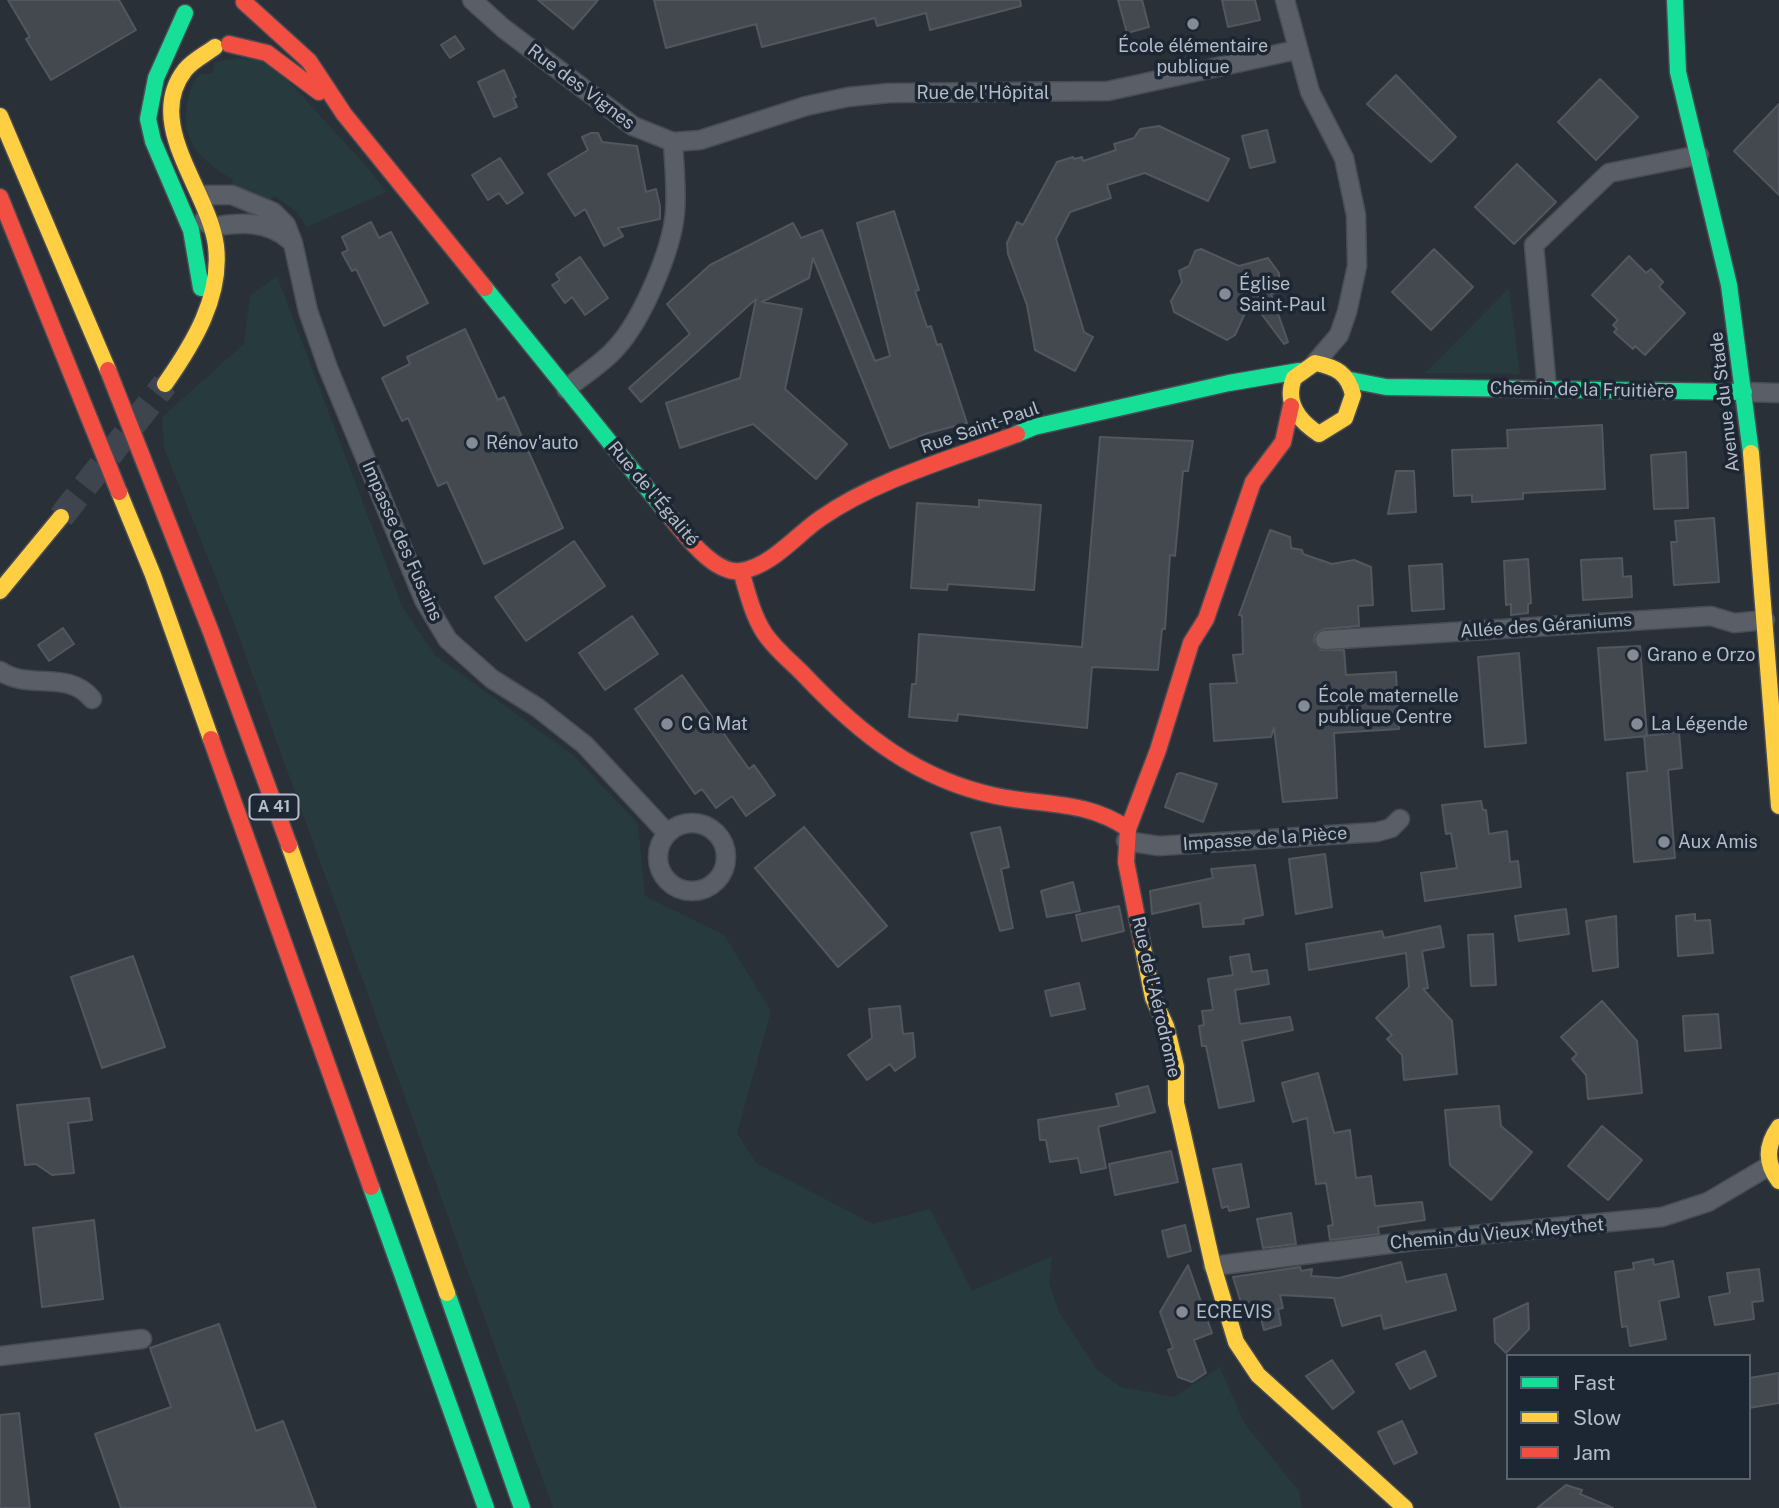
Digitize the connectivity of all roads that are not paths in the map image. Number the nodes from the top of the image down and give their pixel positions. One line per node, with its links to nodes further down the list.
1 (472, 0): 10 (street, Rue des Vignes)
2 (1285, 0): 7 (street, Rue de l'Aérodrome)
3 (1675, 0): 11 (main road, Avenue du Stade)
4 (244, 1): 6 (main road); 8 (main road, Rue de l'Égalité)
5 (187, 4): 6 (main road); 12 (main road)
6 (222, 45): 8 (main road, Rue de l'Égalité); 13 (main road)
7 (1296, 50): 10 (street, Rue de l'Hôpital); 18 (street, Rue de l'Aérodrome)
8 (344, 114): 24 (main road, Rue de l'Égalité)
9 (0, 116): 49 (main road, A 41)
10 (673, 142): 24 (street)
11 (1699, 155): 25 (street); 26 (main road, Avenue du Stade)
12 (167, 170): 15 (street); 17 (main road)
13 (203, 195): 15 (main road); 16 (street, Impasse des Fusains)
14 (0, 197): 48 (main road, A 41)
15 (212, 227): 16 (street); 17 (main road)
16 (293, 243): 41 (street, Impasse des Fusains)
17 (201, 330): 22 (main road)
18 (1339, 335): 19 (street, Rue de l'Aérodrome); 20 (street, Rue de l'Aérodrome)
19 (1307, 367): 20 (main road); 21 (main road, Rue Saint-Paul); 28 (main road, Rue de l'Aérodrome)
20 (1346, 375): 23 (main road, Chemin de la Fruitière); 29 (main road, Rue de l'Aérodrome)
21 (1256, 380): 28 (main road); 33 (main road, Rue Saint-Paul)
22 (165, 384)
23 (1386, 387): 25 (main road, Chemin de la Fruitière); 29 (main road)
24 (566, 389): 33 (main road, Rue de l'Égalité)
25 (1547, 389): 26 (main road, Chemin de la Fruitière)
26 (1744, 392): 27 (street, Chemin de la Fruitière); 35 (main road, Avenue du Stade)
27 (1779, 393)
28 (1290, 403): 30 (main road); 31 (main road, Rue de l'Aérodrome)
29 (1348, 417): 30 (main road)
30 (1320, 434): 31 (main road)
31 (1283, 442): 42 (main road, Rue de l'Aérodrome)
32 (61, 517): 34 (main road)
33 (741, 571): 42 (main road)
34 (0, 591)
35 (1765, 620): 36 (street, Allée des Géraniums); 39 (main road, Avenue du Stade)
36 (1325, 640)
37 (0, 671): 38 (street)
38 (92, 699)
39 (1779, 806)
40 (1400, 819): 42 (street, Impasse de la Pièce)
41 (667, 833)
42 (1127, 835): 45 (main road, Rue de l'Aérodrome)
43 (1779, 1127): 44 (main road)
44 (1774, 1174): 45 (street, Chemin du Vieux Meythet)
45 (1213, 1266): 50 (main road, Rue de l'Aérodrome)
46 (142, 1339): 47 (street)
47 (0, 1356)
48 (486, 1508)
49 (522, 1508)
50 (1405, 1508)

